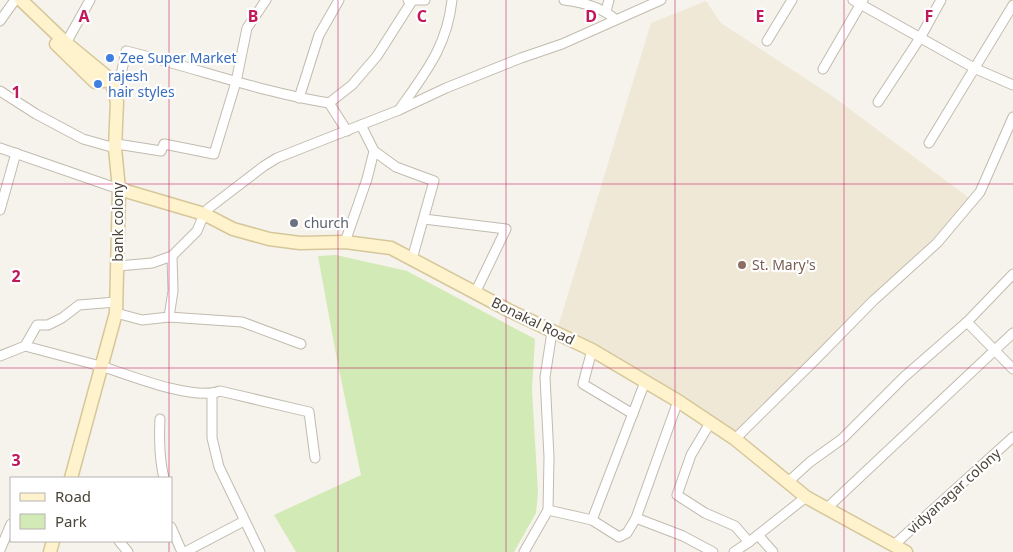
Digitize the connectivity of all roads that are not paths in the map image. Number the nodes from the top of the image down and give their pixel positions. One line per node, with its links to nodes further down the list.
1 (90, 0): 22 (street)
2 (253, 0): 15 (street)
3 (339, 0): 29 (street)
4 (410, 0): 5 (street); 31 (street)
5 (425, 0)
6 (451, 0): 7 (street); 32 (street)
7 (457, 0)
8 (564, 0): 17 (street)
9 (608, 0): 17 (street)
10 (662, 0): 18 (street)
11 (792, 0): 21 (street)
12 (941, 0): 20 (street)
13 (15, 1): 19 (street); 22 (main road); 25 (main road)
14 (859, 2): 20 (street); 23 (street)
15 (264, 3): 26 (street)
16 (1013, 5): 24 (street)
17 (606, 11): 18 (street)
18 (615, 19): 32 (street)
19 (0, 21)
20 (920, 38): 24 (street); 30 (street)
21 (767, 41)
22 (66, 42): 25 (main road)
23 (823, 69)
24 (976, 69): 27 (street); 36 (street)
25 (111, 80): 26 (street); 37 (main road, bank colony)
26 (236, 82): 29 (street); 37 (street)
27 (1013, 85)
28 (0, 90): 37 (street)
29 (299, 98): 31 (street)
30 (878, 102)
31 (329, 103): 35 (street)
32 (399, 110): 34 (street)
33 (1013, 117): 70 (street)
34 (361, 125): 35 (street); 39 (street)
35 (347, 131): 43 (street)
36 (929, 143)
37 (116, 146): 41 (main road, bank colony)
38 (0, 148): 40 (street)
39 (374, 151): 44 (street); 45 (street)
40 (16, 153): 41 (street); 42 (street)
41 (119, 189): 43 (main road, Bonakal Road); 48 (main road, bank colony)
42 (0, 210)
43 (204, 214): 45 (main road, Bonakal Road); 46 (street)
44 (424, 219): 47 (street); 50 (street)
45 (345, 242): 47 (main road, Bonakal Road)
46 (172, 256): 48 (street); 52 (street)
47 (412, 259): 50 (main road, Bonakal Road)
48 (118, 266): 51 (main road, bank colony)
49 (1013, 274): 53 (street)
50 (475, 293): 54 (main road, Bonakal Road)
51 (116, 308): 52 (street); 57 (street); 61 (main road, bank colony)
52 (169, 317): 56 (street)
53 (967, 322): 59 (street); 74 (street)
54 (552, 332): 58 (main road, Bonakal Road); 77 (street)
55 (1013, 333): 59 (street)
56 (301, 344)
57 (25, 346): 60 (street); 61 (street)
58 (592, 350): 63 (main road, Bonakal Road); 66 (street)
59 (994, 350): 62 (street); 76 (street)
60 (0, 356)
61 (102, 367): 64 (street); 72 (main road, bank colony)
62 (1013, 369)
63 (645, 382): 65 (main road, Bonakal Road); 66 (street)
64 (212, 394): 71 (street); 80 (street)
65 (678, 401): 68 (main road, Bonakal Road); 78 (street)
66 (633, 414): 79 (street)
67 (160, 419): 73 (street)
68 (710, 423): 70 (main road, Bonakal Road); 85 (street)
69 (1013, 437): 86 (street, vidyanagar colony)
70 (735, 439): 74 (main road, Bonakal Road)
71 (315, 458)
72 (71, 477)
73 (164, 477)
74 (788, 482): 75 (main road, Bonakal Road)
75 (806, 497): 76 (main road, Bonakal Road); 83 (street)
76 (827, 508): 86 (main road, Bonakal Road)
77 (548, 510): 79 (street); 91 (street)
78 (636, 518): 79 (street); 92 (street)
79 (592, 520)
80 (244, 522): 89 (street); 90 (street)
81 (10, 526): 87 (street)
82 (172, 529): 89 (street)
83 (758, 535): 85 (street); 94 (street)
84 (120, 542): 88 (street)
85 (749, 542): 93 (street)
86 (894, 545): 95 (main road, Bonakal Road)
87 (0, 550)
88 (128, 552)
89 (183, 552)
90 (260, 552)
91 (524, 552)
92 (713, 552)
93 (734, 552)
94 (773, 552)
95 (906, 552)

